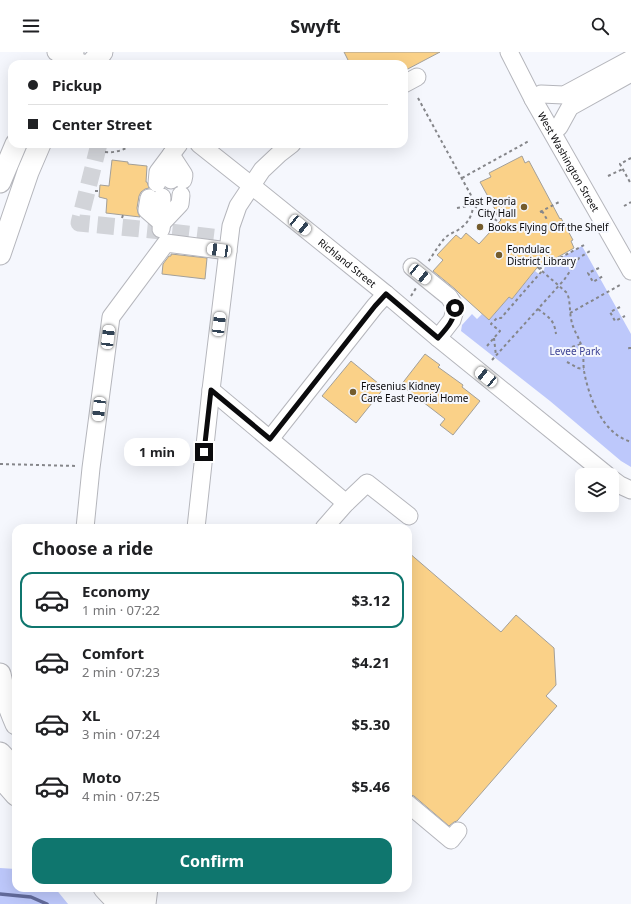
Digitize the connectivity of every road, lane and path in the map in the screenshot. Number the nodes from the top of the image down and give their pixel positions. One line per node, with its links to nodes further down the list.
1 (102, 52): 4 (main road)
2 (509, 52): 7 (street, West Washington Street)
3 (631, 59): 7 (street)
4 (95, 60)
5 (631, 73): 8 (street)
6 (418, 98): 20 (path)
7 (533, 98): 8 (street, West Washington Street)
8 (552, 131): 43 (street, West Washington Street)
9 (529, 141): 20 (path)
10 (14, 148): 21 (main road)
11 (38, 148): 37 (main road)
12 (126, 148): 16 (path)
13 (204, 148): 23 (street, Richland Street)
14 (287, 148): 23 (street)
15 (175, 150): 24 (street); 24 (street)
16 (105, 152)
17 (631, 158): 18 (path)
18 (623, 169): 19 (path); 22 (path)
19 (608, 176)
20 (461, 178): 29 (path)
21 (0, 182)
22 (631, 184)
23 (252, 186): 35 (street); 47 (street, Richland Street)
24 (166, 189): 24 (street)
25 (95, 191): 26 (path)
26 (100, 192)
27 (561, 201): 32 (path)
28 (631, 202): 30 (path)
29 (473, 205): 31 (path); 33 (path); 39 (path)
30 (624, 206)
31 (457, 208)
32 (548, 221)
33 (499, 222)
34 (586, 244): 41 (path)
35 (228, 252): 64 (street); 68 (street)
36 (590, 252): 46 (path)
37 (0, 254)
38 (532, 263): 41 (path)
39 (420, 265): 53 (street)
40 (599, 268): 44 (path)
41 (539, 269): 42 (path)
42 (542, 271): 46 (path); 54 (path)
43 (631, 271)
44 (603, 276)
45 (620, 285): 50 (path)
46 (558, 286): 49 (path); 50 (path)
47 (386, 294): 53 (street, Richland Street); 65 (street)
48 (620, 307): 51 (path)
49 (538, 309): 52 (path); 60 (path)
50 (570, 313): 55 (path)
51 (625, 316)
52 (556, 334)
53 (438, 338): 69 (street, Richland Street)
54 (494, 338): 56 (path); 60 (path)
55 (581, 344): 57 (path); 63 (path)
56 (487, 346)
57 (572, 347)
58 (631, 348): 59 (path)
59 (631, 351)
60 (496, 356): 61 (path)
61 (492, 360)
62 (567, 362): 63 (path)
63 (584, 369): 66 (path)
64 (211, 390): 65 (street); 75 (street)
65 (270, 439): 72 (street)
66 (631, 442)
67 (0, 464): 68 (path)
68 (92, 467): 74 (street)
69 (598, 468)
70 (619, 484): 71 (street)
71 (631, 490)
72 (346, 503): 73 (street); 76 (street)
73 (409, 516)
74 (85, 524)
75 (196, 524)
76 (328, 524)
77 (0, 674): 78 (main road)
78 (12, 714)
79 (0, 753): 80 (main road)
80 (12, 766)
81 (0, 777): 82 (main road)
82 (12, 790)
83 (0, 796): 84 (main road)
84 (12, 806)
85 (412, 807): 86 (street)
86 (458, 831)
87 (148, 892): 90 (street)
88 (116, 895): 89 (main road)
89 (141, 904)
90 (147, 904)

